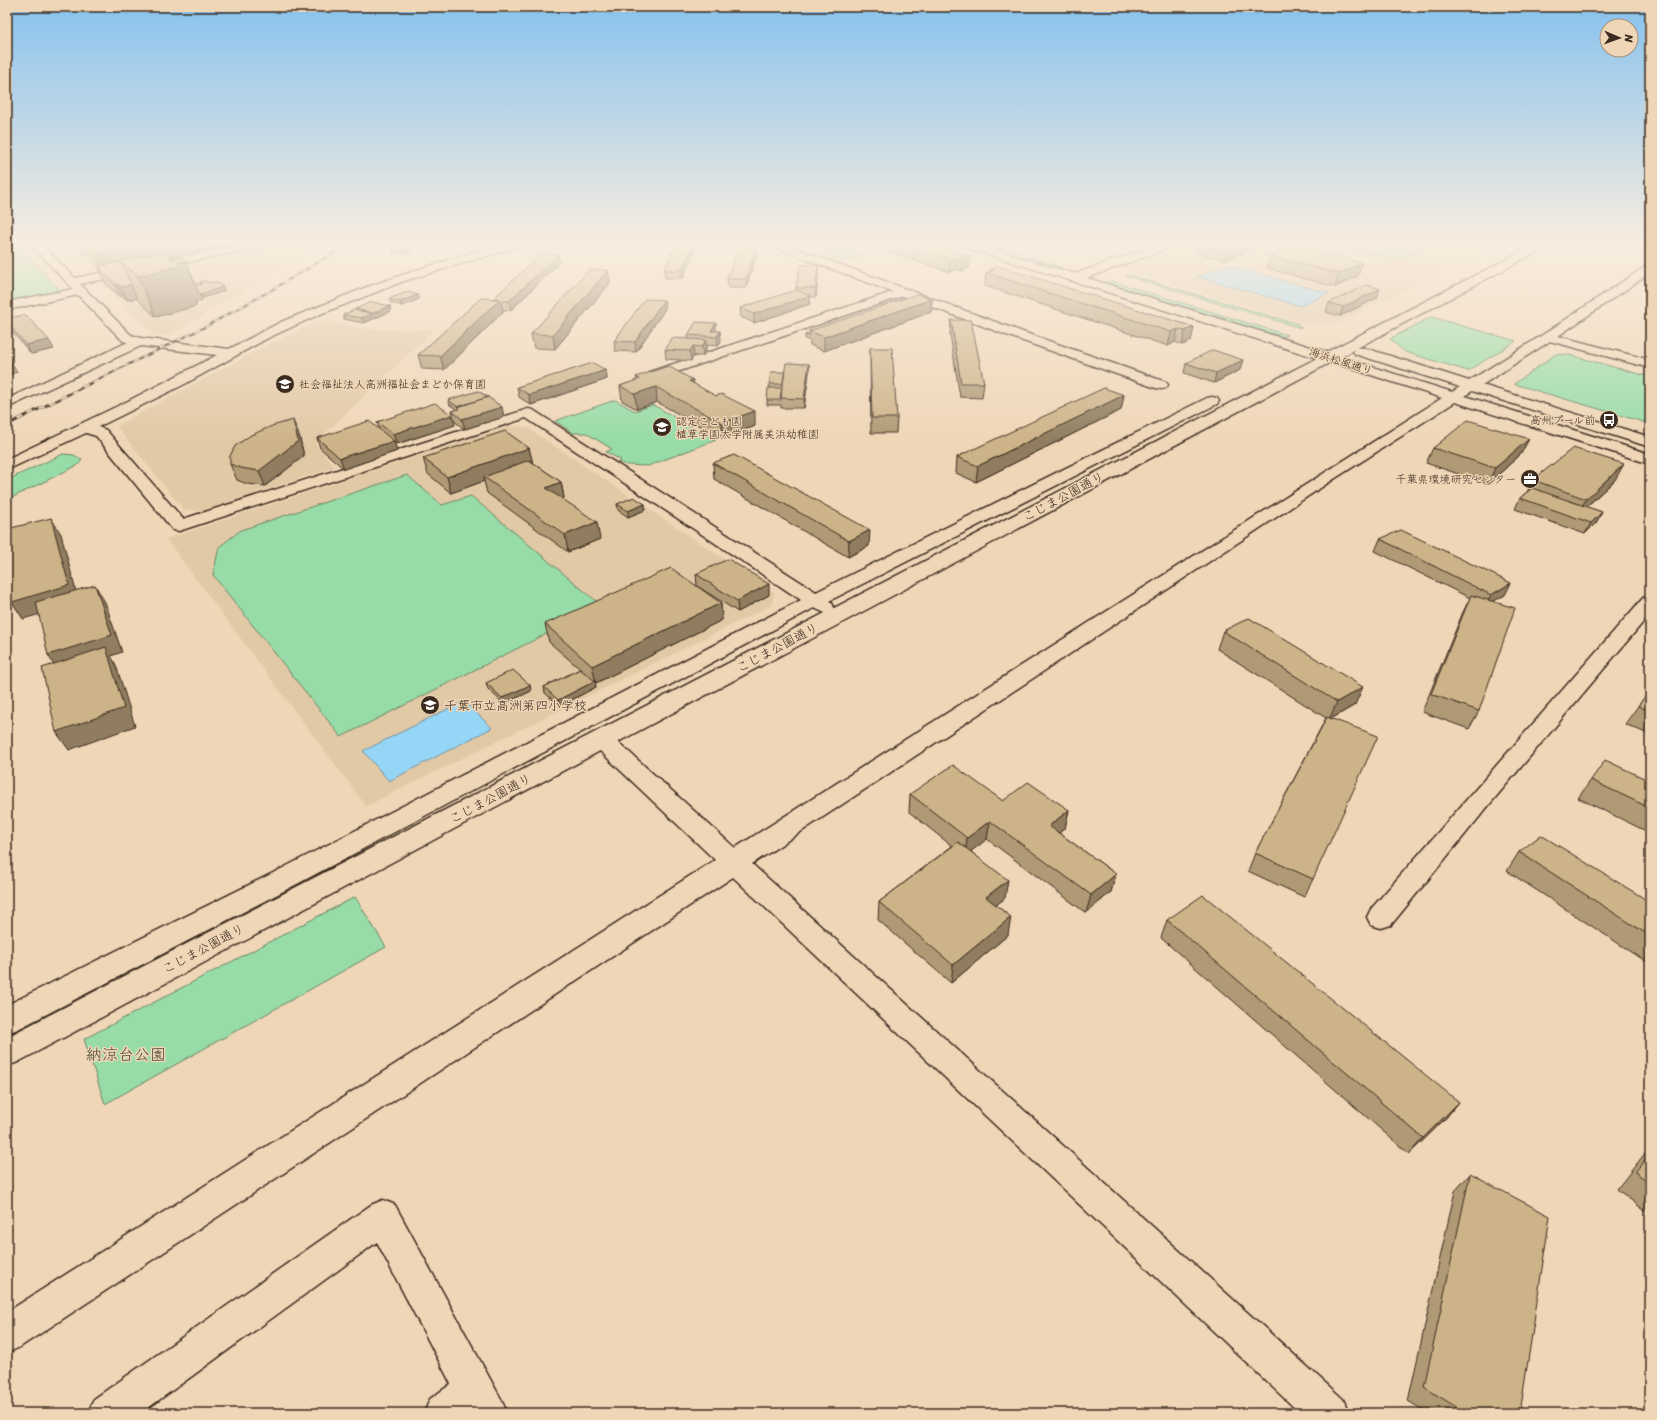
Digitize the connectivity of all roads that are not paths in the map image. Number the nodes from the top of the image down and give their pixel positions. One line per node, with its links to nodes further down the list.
1 (99, 309): 10 (street)
2 (323, 309): 12 (street)
3 (852, 309): 14 (street)
4 (950, 309): 15 (street)
5 (1187, 309): 11 (street, 海浜松風通り)
6 (1401, 309): 11 (street, こじま公園通り)
7 (1410, 309): 11 (street, こじま公園通り)
8 (1589, 309): 9 (street)
9 (1548, 337): 13 (street); 16 (street)
10 (139, 342): 12 (street); 18 (street)
11 (1329, 349): 16 (street, 海浜松風通り); 17 (street, 海浜松風通り); 23 (street, こじま公園通り); 25 (street, こじま公園通り)
12 (230, 353): 19 (street)
13 (1650, 364)
14 (654, 375)
15 (1161, 385)
16 (1472, 385): 17 (street); 20 (street, 海浜松風通り)
17 (1454, 397): 21 (street, 海浜松風通り); 27 (street)
18 (7, 404)
19 (86, 428): 22 (street); 23 (street)
20 (1650, 442)
21 (1650, 460)
22 (7, 465)
23 (815, 600): 25 (street); 29 (street, こじま公園通り)
24 (1650, 602): 28 (street)
25 (837, 616): 26 (street, こじま公園通り)
26 (601, 739): 27 (street); 30 (street, こじま公園通り)
27 (734, 862): 31 (street); 35 (street)
28 (1381, 917)
29 (7, 1020)
30 (7, 1052)
31 (7, 1334)
32 (481, 1401): 33 (street); 34 (street)
33 (108, 1413)
34 (444, 1413)
35 (1329, 1413)

